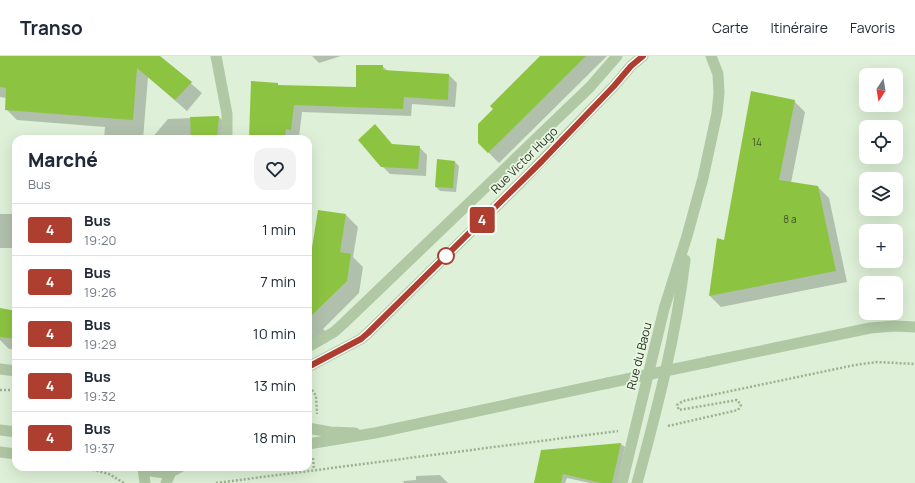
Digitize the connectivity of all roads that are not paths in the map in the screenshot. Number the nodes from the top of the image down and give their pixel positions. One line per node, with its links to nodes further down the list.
1 (216, 56): 5 (street)
2 (617, 56): 8 (street, Rue Victor Hugo)
3 (643, 56): 9 (street, Rue Victor Hugo)
4 (711, 56): 6 (street, Rue du Baou)
5 (227, 135)
6 (687, 236): 25 (street, Rue du Baou); 26 (street, Rue du Baou)
7 (915, 327): 15 (street, bridge)
8 (312, 345)
9 (312, 365)
10 (0, 369): 11 (street)
11 (12, 370)
12 (312, 429): 15 (street)
13 (0, 430): 14 (street)
14 (12, 432)
15 (375, 433): 16 (street)
16 (312, 443)
17 (0, 452): 18 (street)
18 (12, 454)
19 (144, 471): 23 (street)
20 (156, 471): 21 (street)
21 (171, 471)
22 (174, 471): 24 (street)
23 (145, 483)
24 (166, 483)
25 (622, 483)
26 (637, 483)

